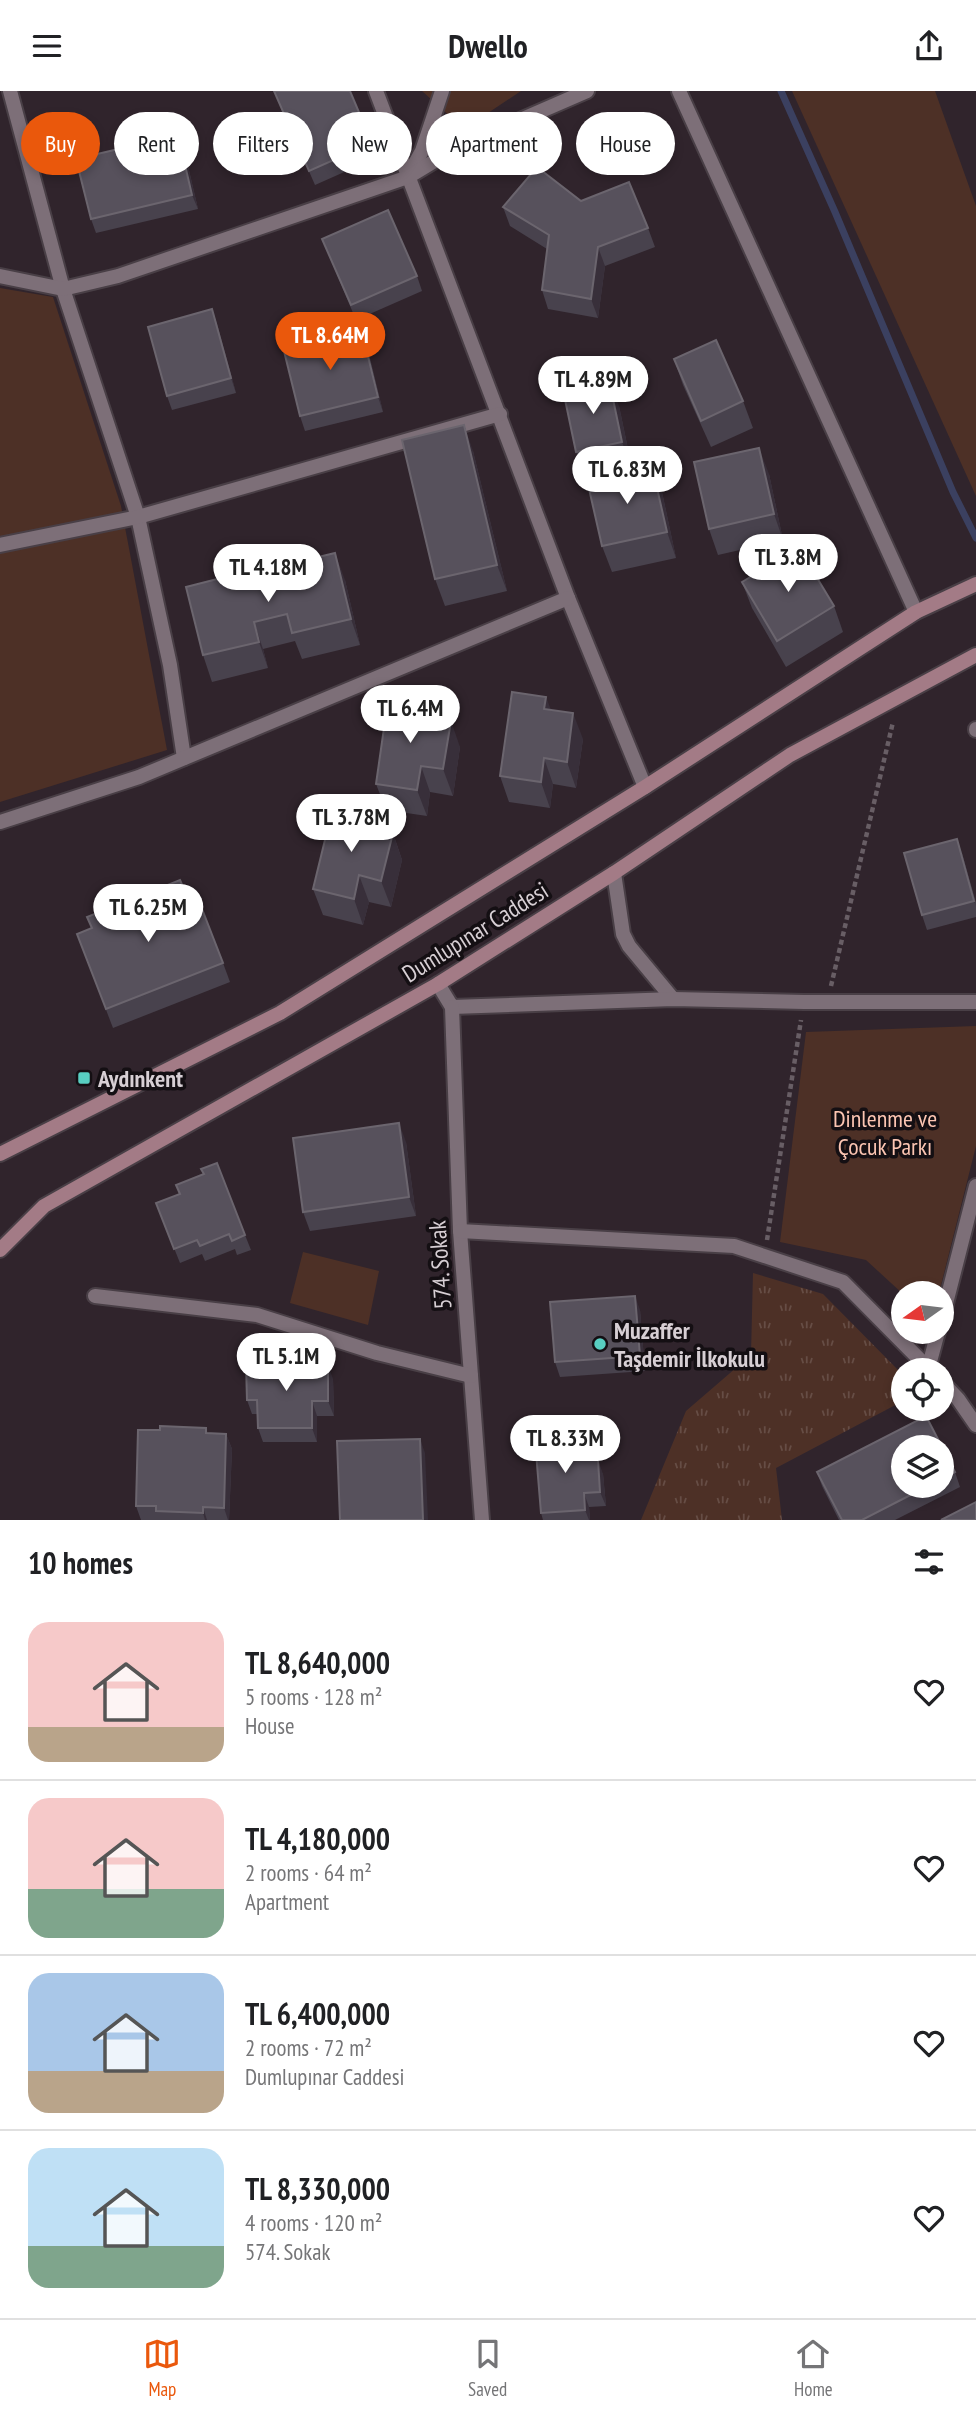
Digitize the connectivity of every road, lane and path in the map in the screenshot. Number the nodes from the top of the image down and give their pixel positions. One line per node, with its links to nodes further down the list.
1 (10, 91): 8 (street)
2 (376, 91): 6 (street)
3 (442, 91): 6 (street)
4 (587, 91): 6 (street)
5 (679, 91): 14 (street)
6 (408, 177): 8 (street); 9 (street)
7 (0, 276): 8 (street)
8 (63, 289): 10 (street)
9 (500, 414): 10 (street); 13 (street)
10 (138, 517): 11 (street); 17 (street)
11 (0, 545)
12 (976, 584): 14 (main road, Dumlupınar Caddesi)
13 (568, 598): 17 (street); 18 (street)
14 (916, 612): 18 (main road, Dumlupınar Caddesi)
15 (970, 657): 16 (main road, Dumlupınar Caddesi)
16 (899, 695): 20 (main road, Dumlupınar Caddesi); 23 (path)
17 (184, 758): 19 (street)
18 (645, 787): 27 (main road, Dumlupınar Caddesi)
19 (0, 822)
20 (614, 873): 21 (main road, Dumlupınar Caddesi); 22 (street)
21 (438, 984): 26 (street); 30 (main road, Dumlupınar Caddesi)
22 (673, 999): 24 (street); 26 (street)
23 (828, 1000): 24 (street); 25 (street)
24 (804, 1002): 31 (path)
25 (976, 1002)
26 (452, 1007): 29 (street, 574. Sokak)
27 (0, 1154)
28 (976, 1186): 32 (street)
29 (460, 1231): 31 (street); 35 (street, 574. Sokak)
30 (0, 1250)
31 (764, 1256): 34 (street)
32 (952, 1281)
33 (95, 1296): 35 (street)
34 (917, 1358)
35 (471, 1376): 38 (street, 574. Sokak)
36 (954, 1395): 37 (street)
37 (976, 1425)
38 (482, 1520)

